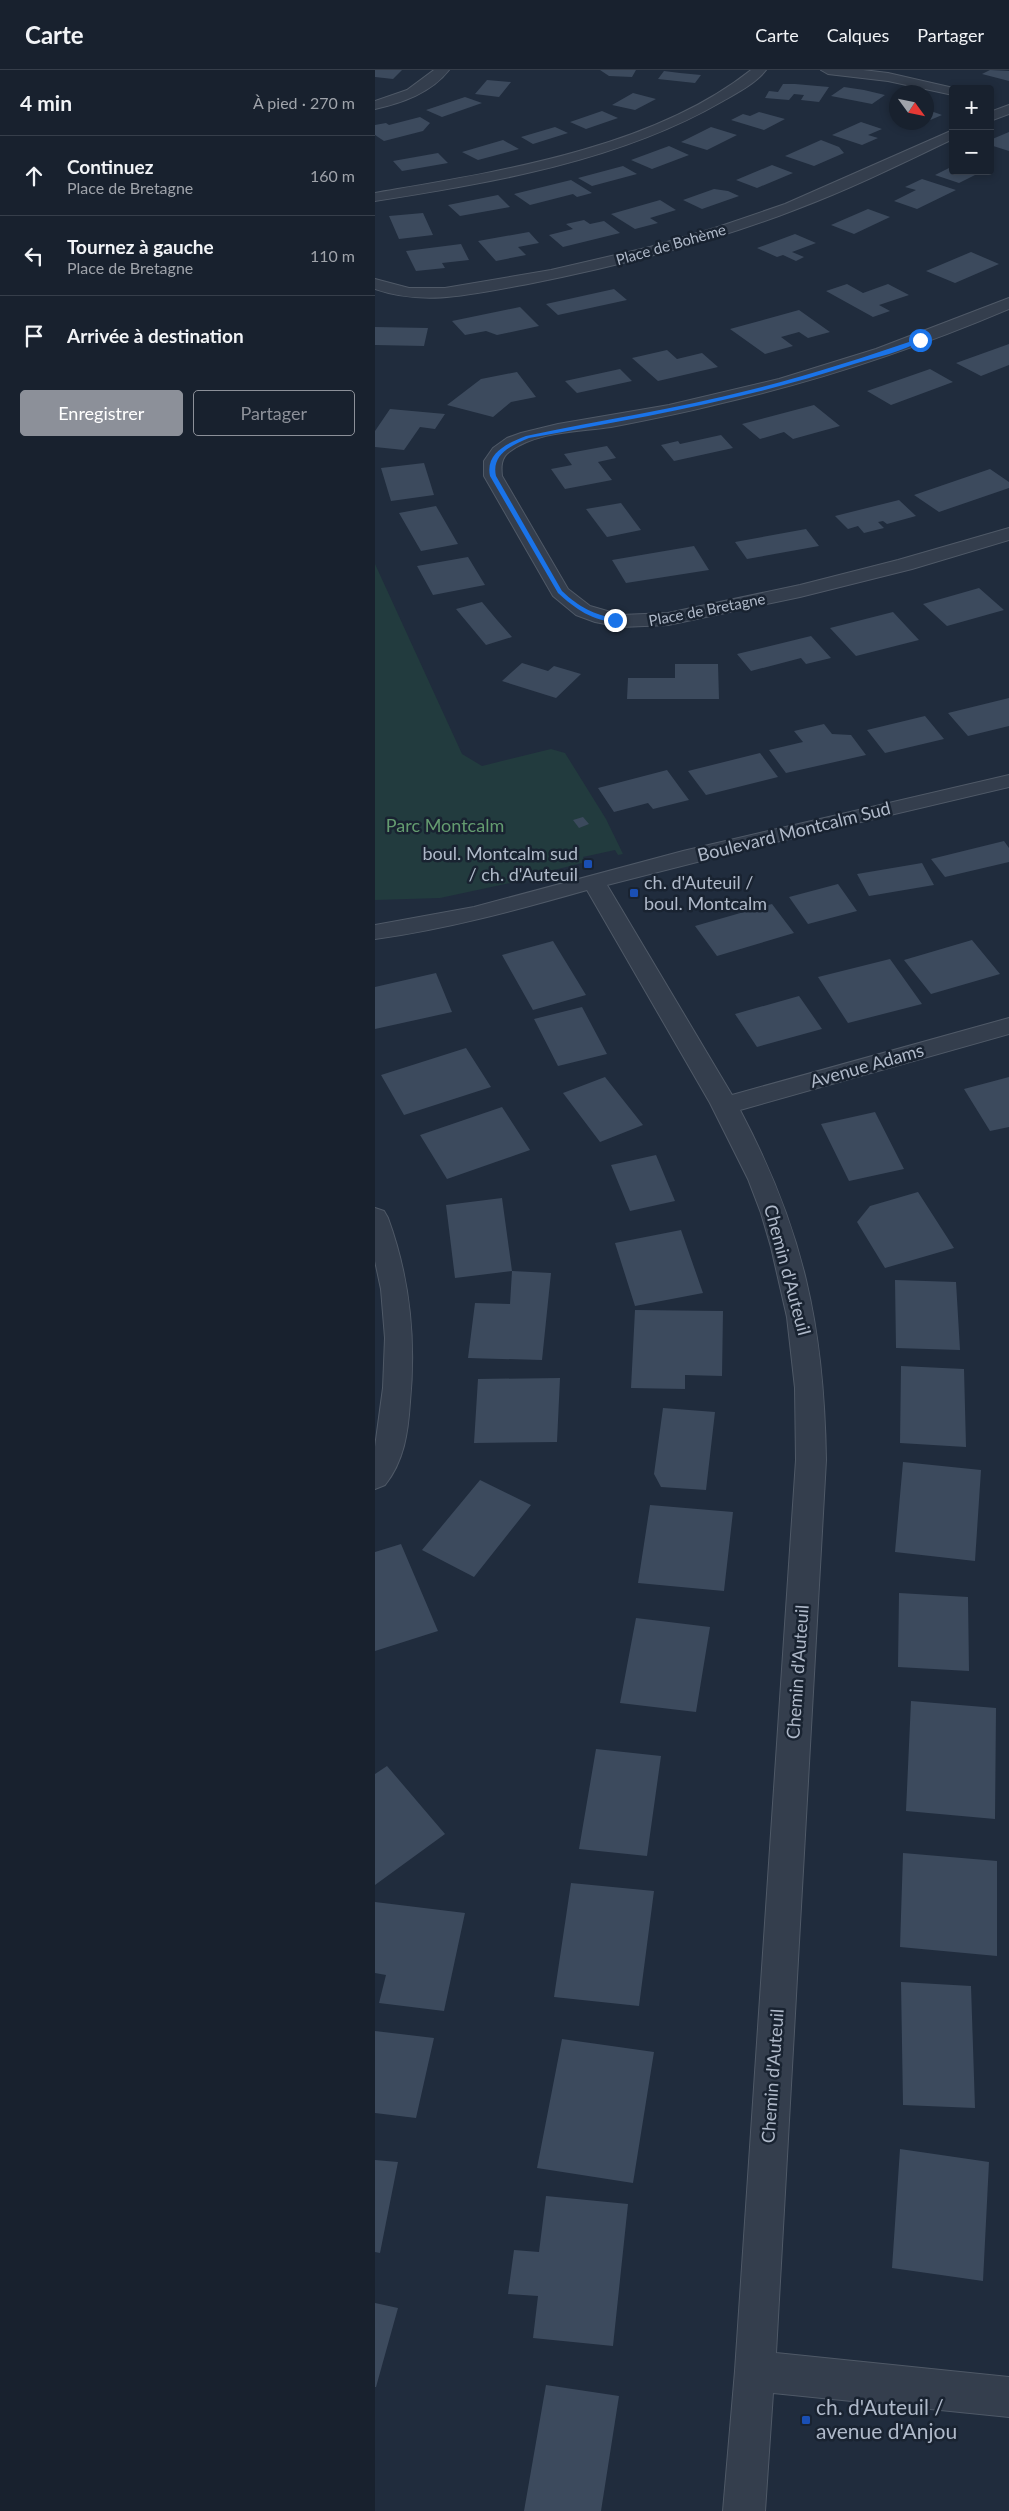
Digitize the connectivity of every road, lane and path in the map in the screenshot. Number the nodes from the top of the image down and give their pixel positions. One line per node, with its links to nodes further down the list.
1 (442, 70): 6 (street)
2 (759, 70): 10 (street)
3 (828, 70): 4 (street)
4 (949, 89)
5 (994, 102): 7 (street)
6 (375, 105)
7 (1009, 108): 8 (street)
8 (994, 115)
9 (949, 136): 11 (street, Place de Bohème)
10 (375, 197)
11 (375, 284)
12 (1009, 303): 13 (street, Place de Bretagne)
13 (1009, 534)
14 (1009, 781): 15 (street, Boulevard Montcalm Sud)
15 (594, 882): 16 (street, Boulevard Montcalm Sud); 18 (street, Chemin d'Auteuil)
16 (375, 932)
17 (1009, 1026): 18 (street, Avenue Adams)
18 (724, 1106): 21 (street, Chemin d'Auteuil)
19 (375, 1218): 20 (street)
20 (375, 1477)
21 (755, 2371): 22 (street); 23 (street, Chemin d'Auteuil)
22 (1009, 2397)
23 (744, 2511)

